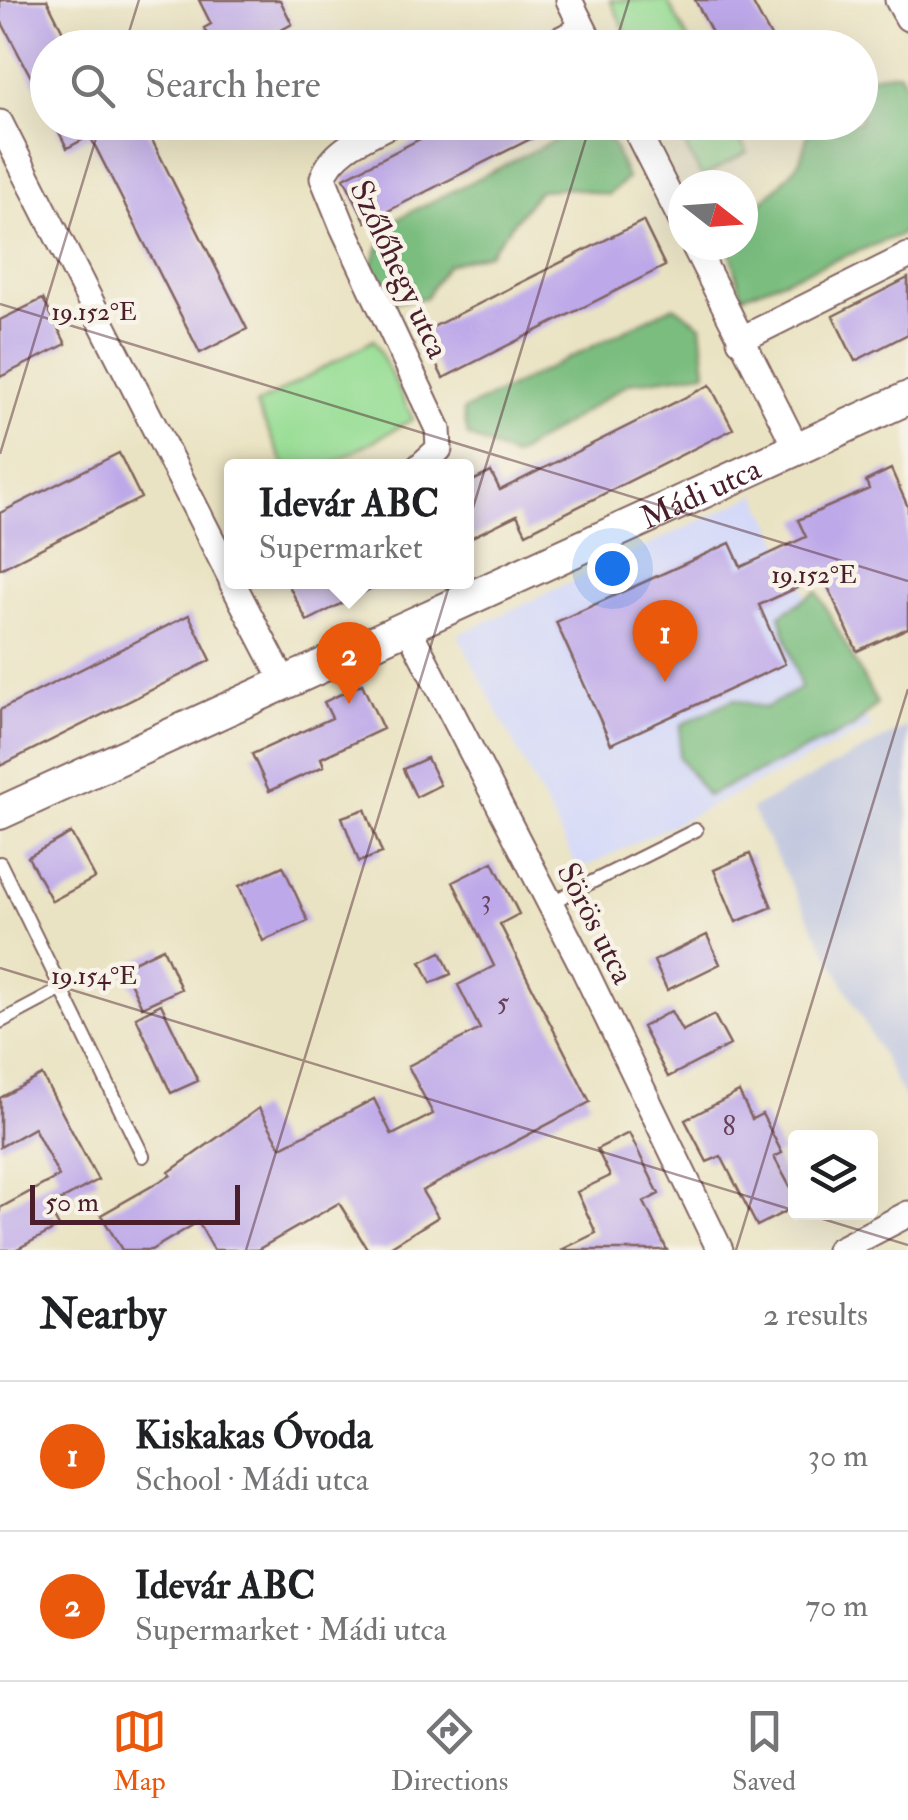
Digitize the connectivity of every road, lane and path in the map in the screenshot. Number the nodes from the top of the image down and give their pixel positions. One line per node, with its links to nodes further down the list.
1 (569, 0): 4 (street)
2 (898, 0): 3 (street)
3 (908, 18)
4 (584, 30)
5 (3, 138): 15 (street)
6 (360, 140): 14 (street, Szőlőhegy utca)
7 (641, 140): 8 (street)
8 (668, 193)
9 (908, 256): 11 (street)
10 (701, 260): 11 (street)
11 (740, 340): 13 (street)
12 (908, 398): 13 (street, Mádi utca)
13 (797, 449): 17 (street, Mádi utca)
14 (427, 459)
15 (224, 563)
16 (237, 589): 18 (street)
17 (408, 628): 18 (street, Mádi utca); 22 (street, Sörös utca)
18 (285, 684): 19 (street, Mádi utca)
19 (0, 814)
20 (696, 830): 22 (lane)
21 (0, 862): 23 (lane)
22 (550, 903): 27 (street, Sörös utca)
23 (62, 988): 24 (lane); 25 (lane)
24 (0, 1022)
25 (143, 1156)
26 (908, 1214): 28 (street)
27 (720, 1250)
28 (839, 1250)

